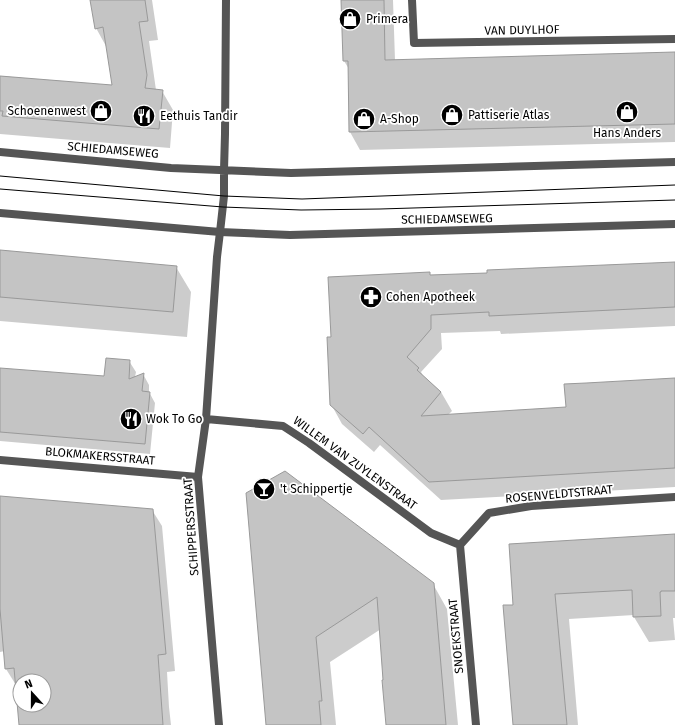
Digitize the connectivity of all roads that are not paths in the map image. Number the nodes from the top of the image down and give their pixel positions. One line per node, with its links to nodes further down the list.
1 (226, 0): 6 (street)
2 (412, 0): 3 (street, VAN DUYLHOF)
3 (675, 39)
4 (0, 152): 6 (street, SCHIEDAMSEWEG)
5 (675, 162): 6 (street, SCHIEDAMSEWEG)
6 (224, 170): 9 (street)
7 (0, 213): 9 (street, SCHIEDAMSEWEG)
8 (675, 224): 9 (street, SCHIEDAMSEWEG)
9 (220, 232): 10 (street, SCHIPPERSSTRAAT)
10 (206, 420): 12 (street, SCHIPPERSSTRAAT); 14 (street, WILLEM VAN ZUYLENSTRAAT)
11 (0, 460): 12 (street, BLOKMAKERSSTRAAT)
12 (198, 477): 15 (street, SCHIPPERSSTRAAT)
13 (675, 497): 14 (street, ROSENVELDTSTRAAT)
14 (460, 545): 16 (street, SNOEKSTRAAT)
15 (219, 725)
16 (476, 725)

